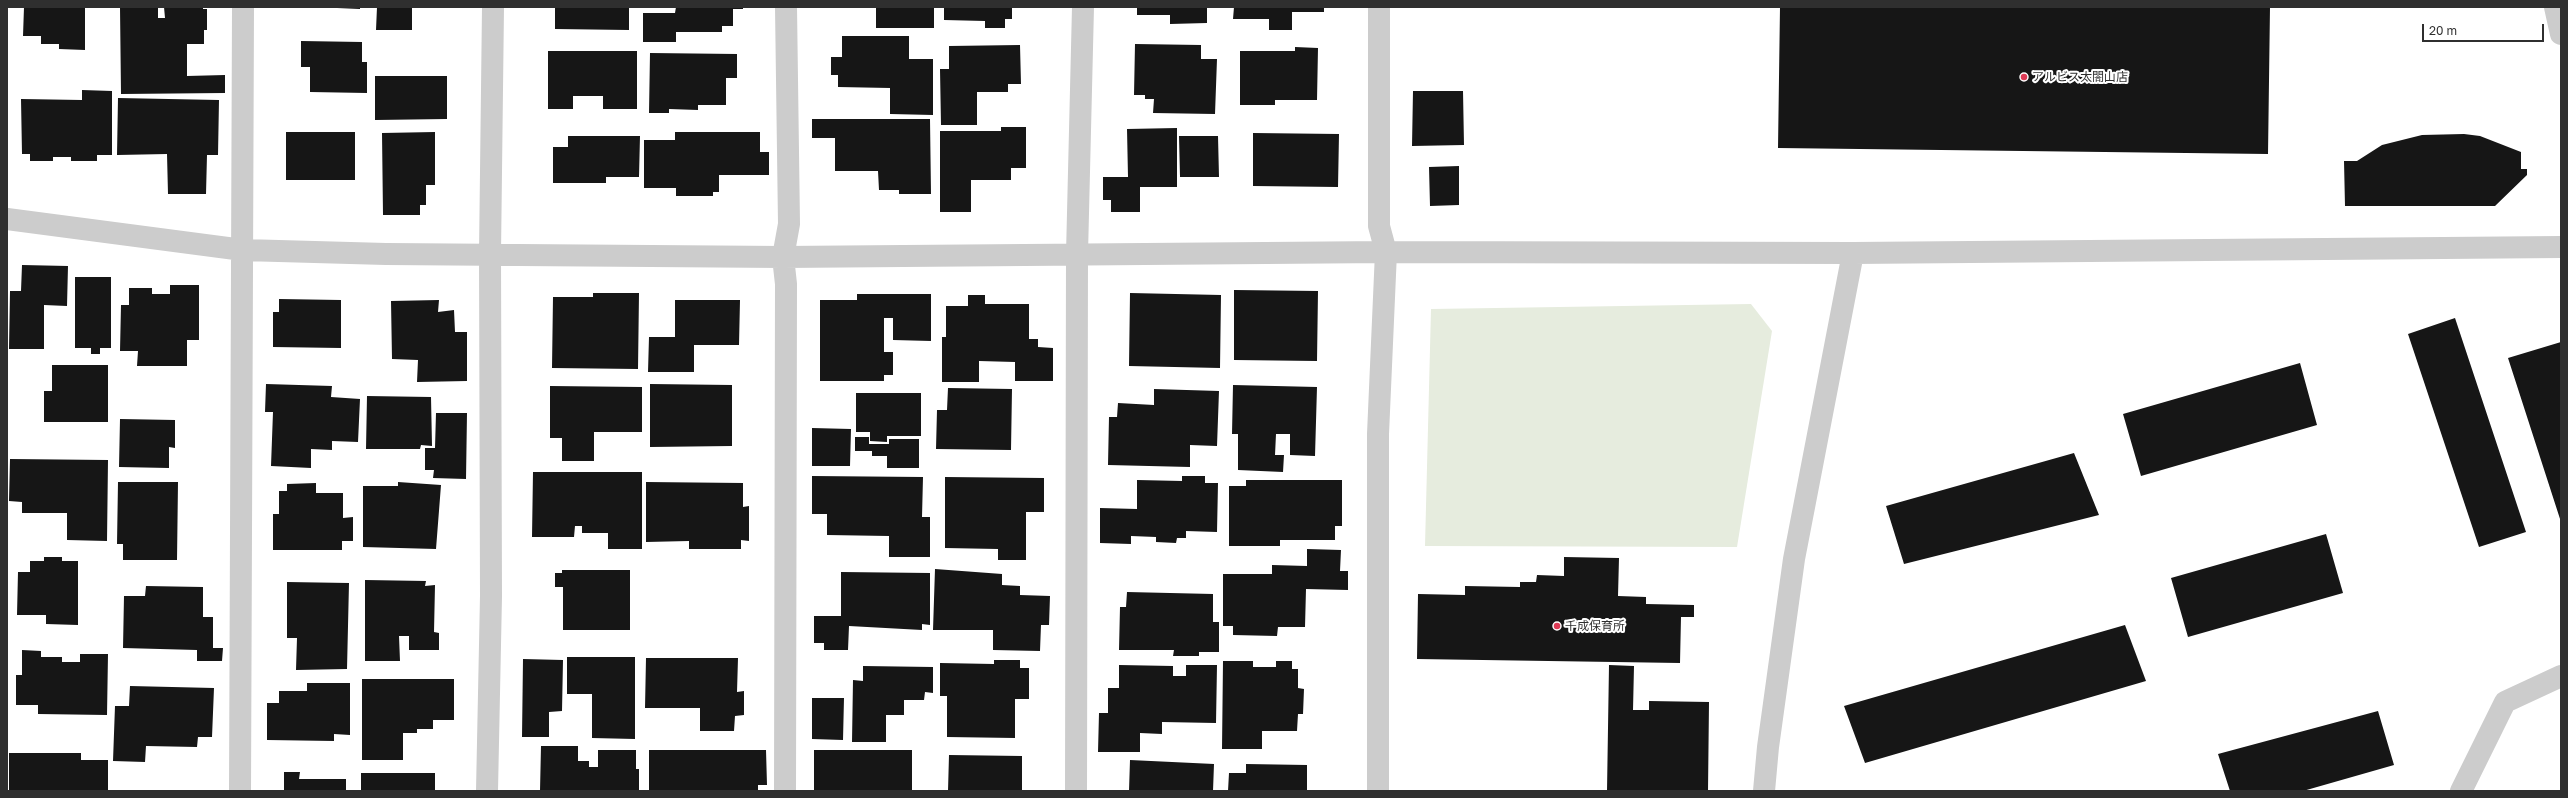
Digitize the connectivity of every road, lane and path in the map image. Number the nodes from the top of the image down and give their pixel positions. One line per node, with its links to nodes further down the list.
1 (243, 7): 10 (street)
2 (493, 7): 13 (street)
3 (786, 7): 15 (street)
4 (1083, 7): 14 (street)
5 (1379, 7): 11 (street)
6 (2555, 7): 7 (street)
7 (2561, 34)
8 (7, 219): 10 (street)
9 (2561, 247): 12 (street)
10 (243, 250): 13 (street); 17 (street)
11 (1386, 252): 12 (street); 14 (street); 21 (street)
12 (1853, 253): 22 (street)
13 (490, 254): 15 (street); 18 (street)
14 (1077, 254): 15 (street); 20 (street)
15 (783, 257): 19 (street)
16 (2561, 676): 23 (street)
17 (240, 791)
18 (487, 791)
19 (785, 791)
20 (1076, 791)
21 (1378, 791)
22 (1764, 791)
23 (2461, 791)

